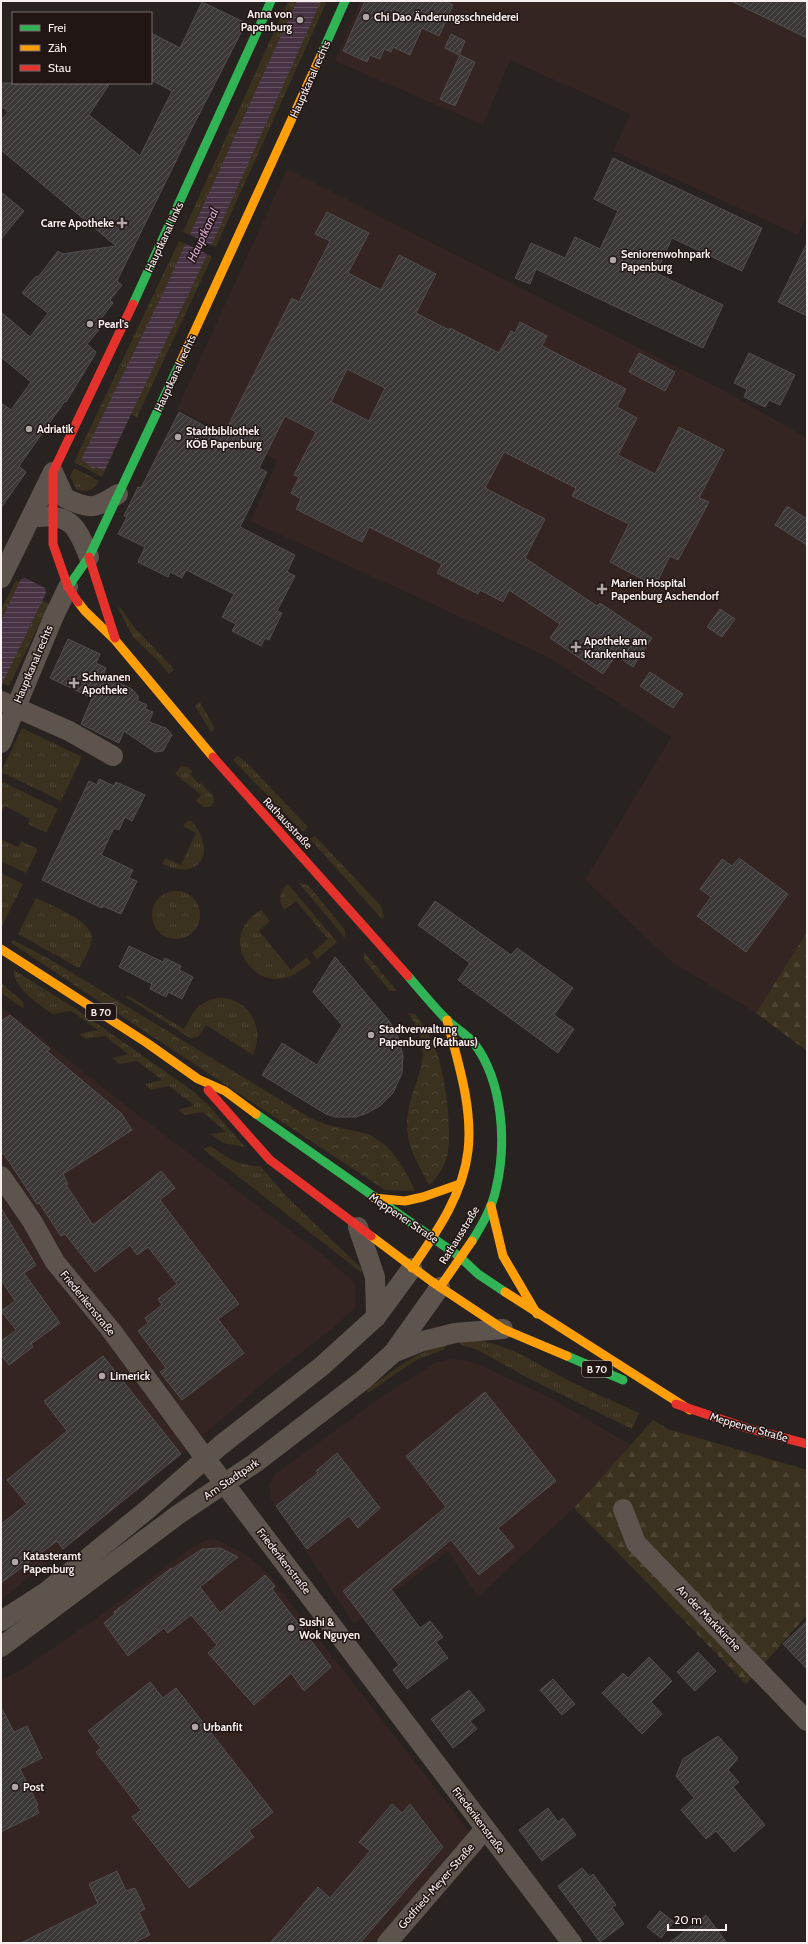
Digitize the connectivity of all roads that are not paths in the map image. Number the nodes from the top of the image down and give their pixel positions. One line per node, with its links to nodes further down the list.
1 (271, 1): 3 (street, Hauptkanal links)
2 (345, 1): 4 (street, Hauptkanal rechts)
3 (53, 472): 4 (street); 5 (street, Hauptkanal links); 6 (street, Hauptkanal links)
4 (118, 494): 7 (street, Hauptkanal rechts)
5 (53, 515): 6 (street); 7 (street); 9 (street, Hauptkanal links)
6 (30, 518): 8 (street, Hauptkanal links)
7 (89, 557): 9 (street, Hauptkanal rechts); 10 (street, Rathausstraße)
8 (1, 578)
9 (68, 587): 10 (street, Rathausstraße); 11 (street, Hauptkanal rechts)
10 (115, 640): 15 (street, Rathausstraße)
11 (8, 705): 12 (street, Hauptkanal rechts); 13 (street)
12 (3, 738)
13 (113, 756)
14 (1, 949): 16 (street, Meppener Straße / B 70)
15 (447, 1020): 18 (street, Rathausstraße); 20 (street, Rathausstraße)
16 (198, 1079): 19 (street, Meppener Straße / B 70); 21 (street, Meppener Straße / B 70)
17 (1, 1176): 32 (street, Friederikenstraße)
18 (460, 1184): 19 (street, B 70); 22 (street, Rathausstraße)
19 (374, 1198): 22 (street, Meppener Straße / B 70)
20 (491, 1206): 23 (street, Rathausstraße); 26 (street, B 70)
21 (358, 1227): 24 (street, Meppener Straße / B 70); 27 (street)
22 (432, 1238): 23 (street, Meppener Straße / B 70); 24 (street)
23 (460, 1257): 25 (street, Rathausstraße); 26 (street, Meppener Straße / B 70)
24 (412, 1268): 25 (street, Meppener Straße / B 70); 27 (street)
25 (440, 1287): 28 (street, Meppener Straße / B 70); 29 (street, Am Stadtpark)
26 (537, 1314): 30 (street, Meppener Straße / B 70)
27 (376, 1317): 32 (street)
28 (503, 1329): 29 (street, Meppener Straße / B 70); 30 (street, Meppener Straße / B 70)
29 (393, 1353): 33 (street, Am Stadtpark)
30 (690, 1410): 31 (street, Meppener Straße / B 70)
31 (807, 1444)
32 (205, 1458): 33 (street, Friederikenstraße); 35 (street)
33 (224, 1484): 36 (street, Am Stadtpark); 38 (street, Friederikenstraße)
34 (623, 1509): 37 (street, An der Marktkirche)
35 (1, 1621)
36 (1, 1647)
37 (807, 1721)
38 (485, 1829): 39 (street, Godfried-Meyer-Straße); 40 (street, Friederikenstraße)
39 (387, 1943)
40 (572, 1943)

